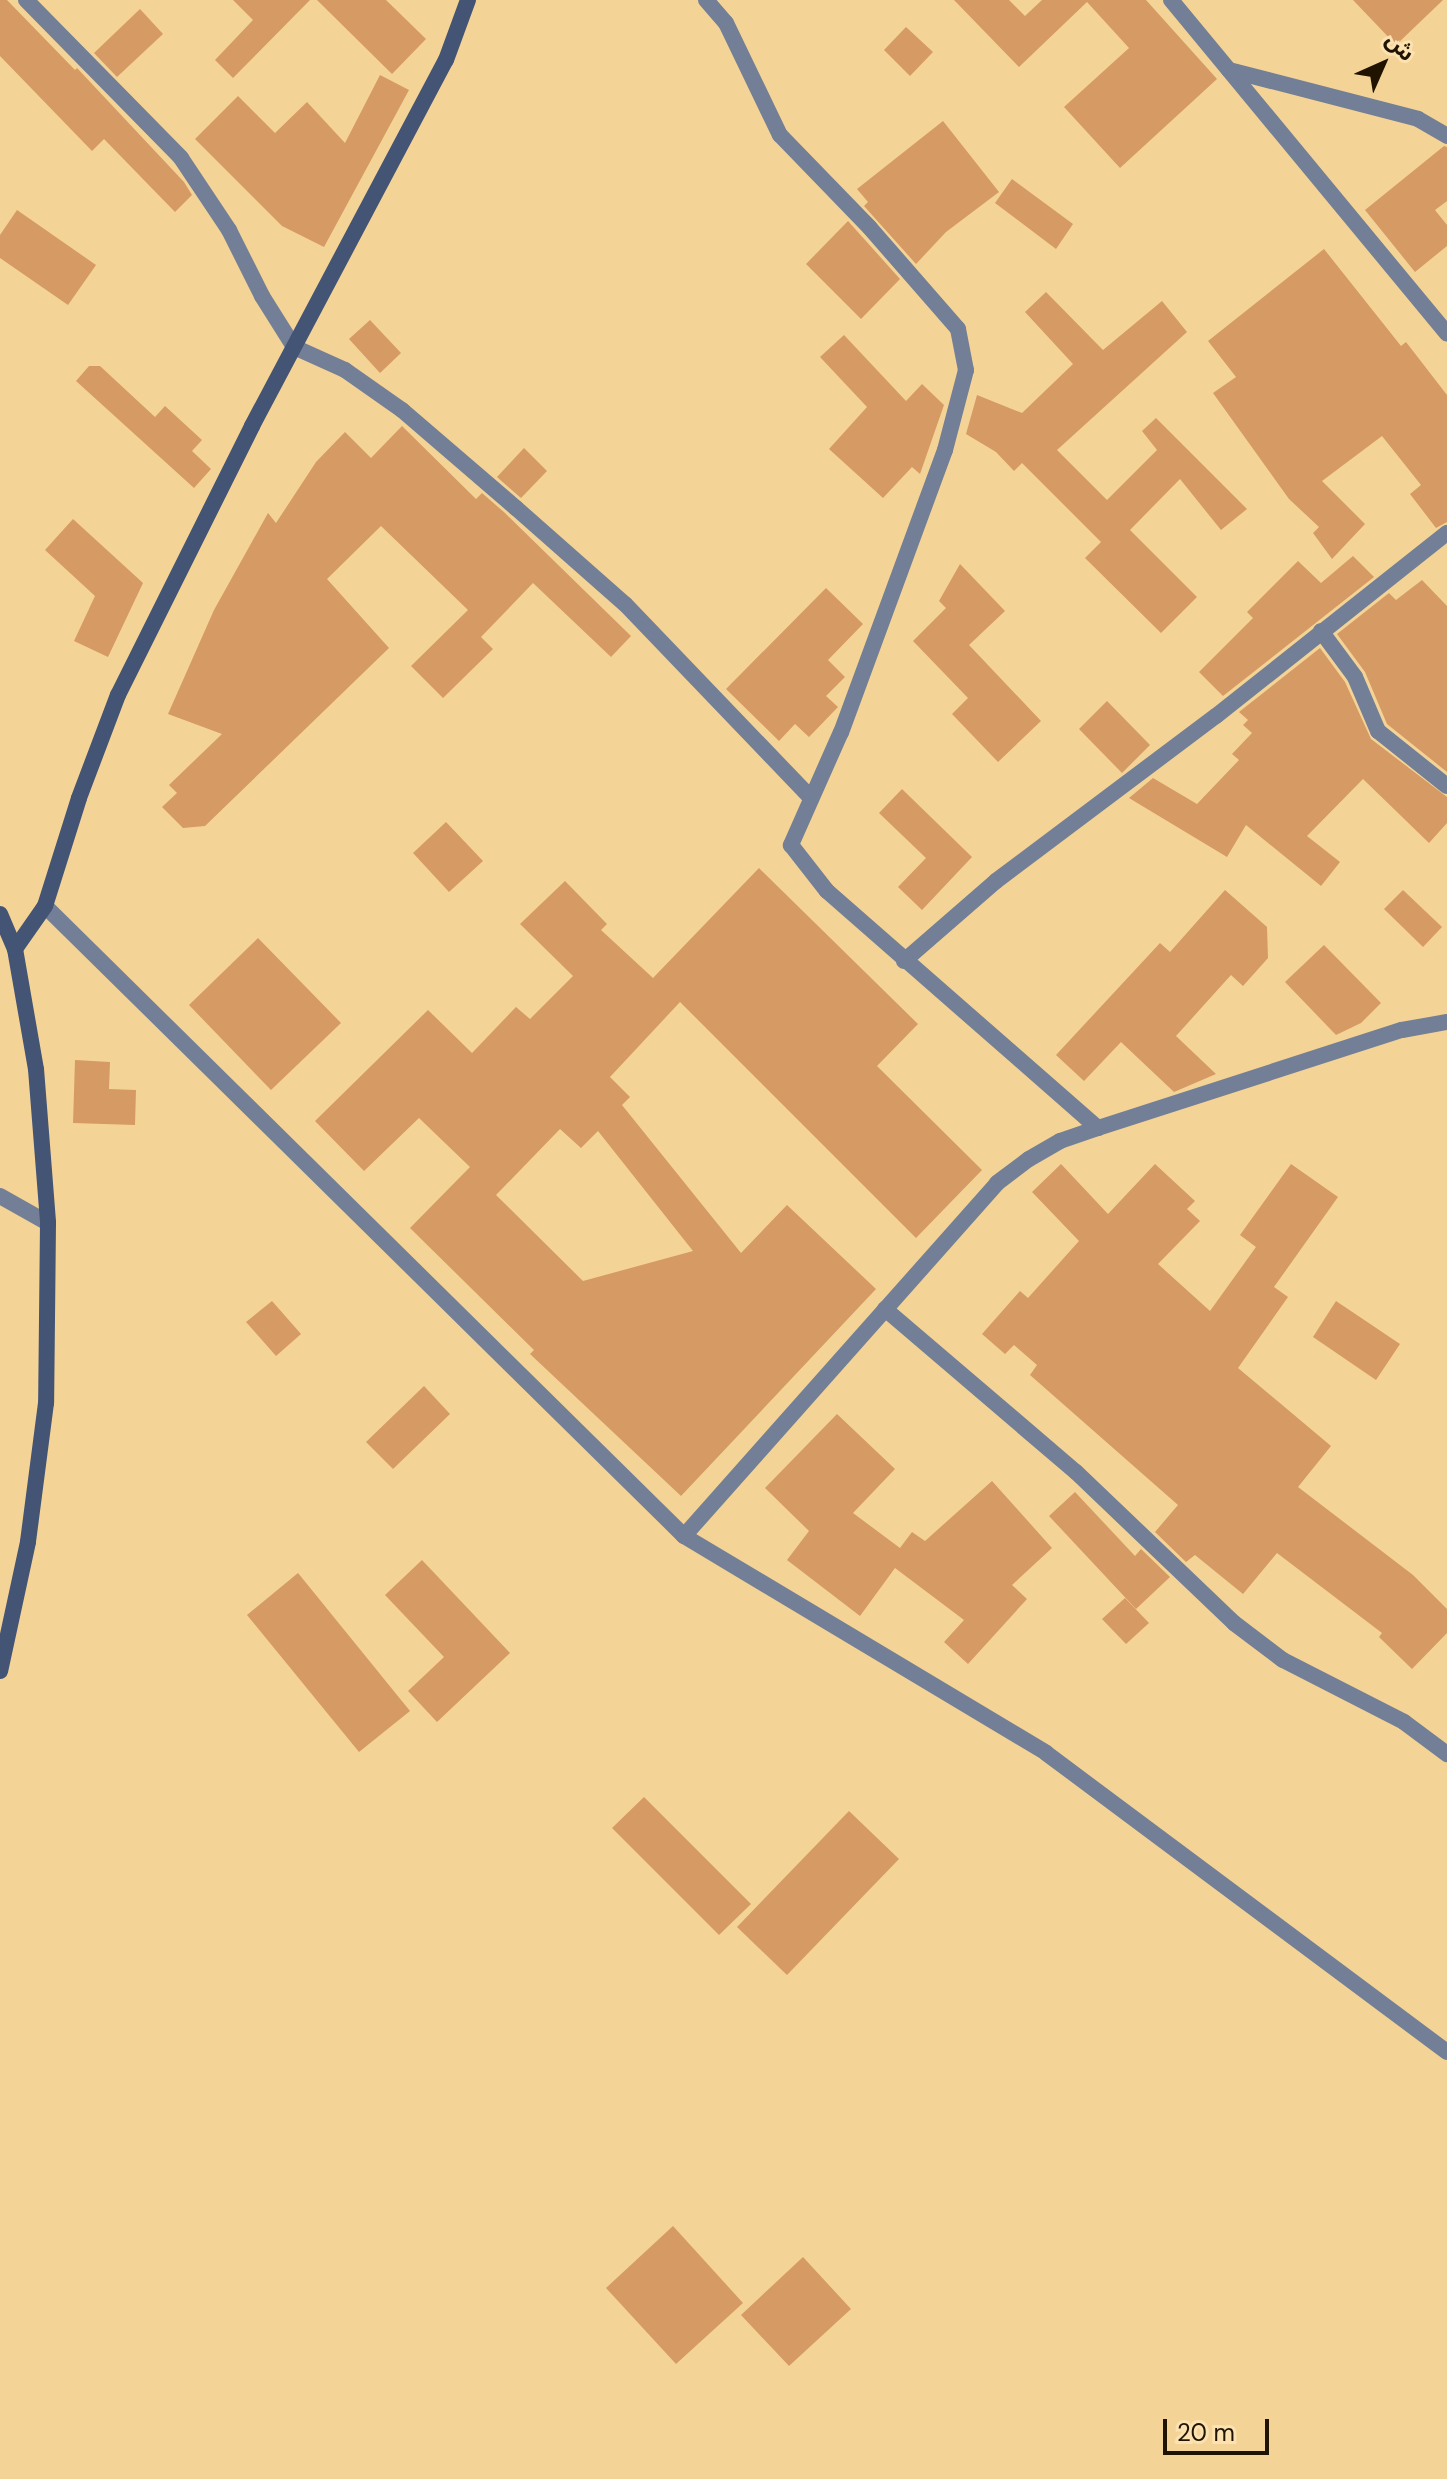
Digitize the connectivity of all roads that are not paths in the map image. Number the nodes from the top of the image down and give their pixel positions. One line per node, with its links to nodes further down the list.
1 (26, 0): 8 (street)
2 (468, 0): 8 (street)
3 (706, 0): 12 (street)
4 (1171, 0): 5 (street)
5 (1229, 70): 6 (street); 7 (street)
6 (1447, 136)
7 (1447, 334)
8 (294, 347): 12 (street); 13 (street)
9 (1447, 533): 10 (street)
10 (1321, 631): 11 (street); 16 (street)
11 (1447, 786)
12 (811, 798): 16 (street)
13 (45, 906): 15 (street); 22 (street)
14 (0, 914): 15 (street)
15 (15, 949): 20 (street)
16 (904, 961): 18 (street)
17 (1447, 1022): 18 (street)
18 (1098, 1128): 21 (street)
19 (0, 1196): 20 (street)
20 (48, 1223): 23 (street)
21 (885, 1309): 22 (street); 24 (street)
22 (684, 1536): 25 (street)
23 (0, 1671)
24 (1447, 1754)
25 (1447, 2052)

